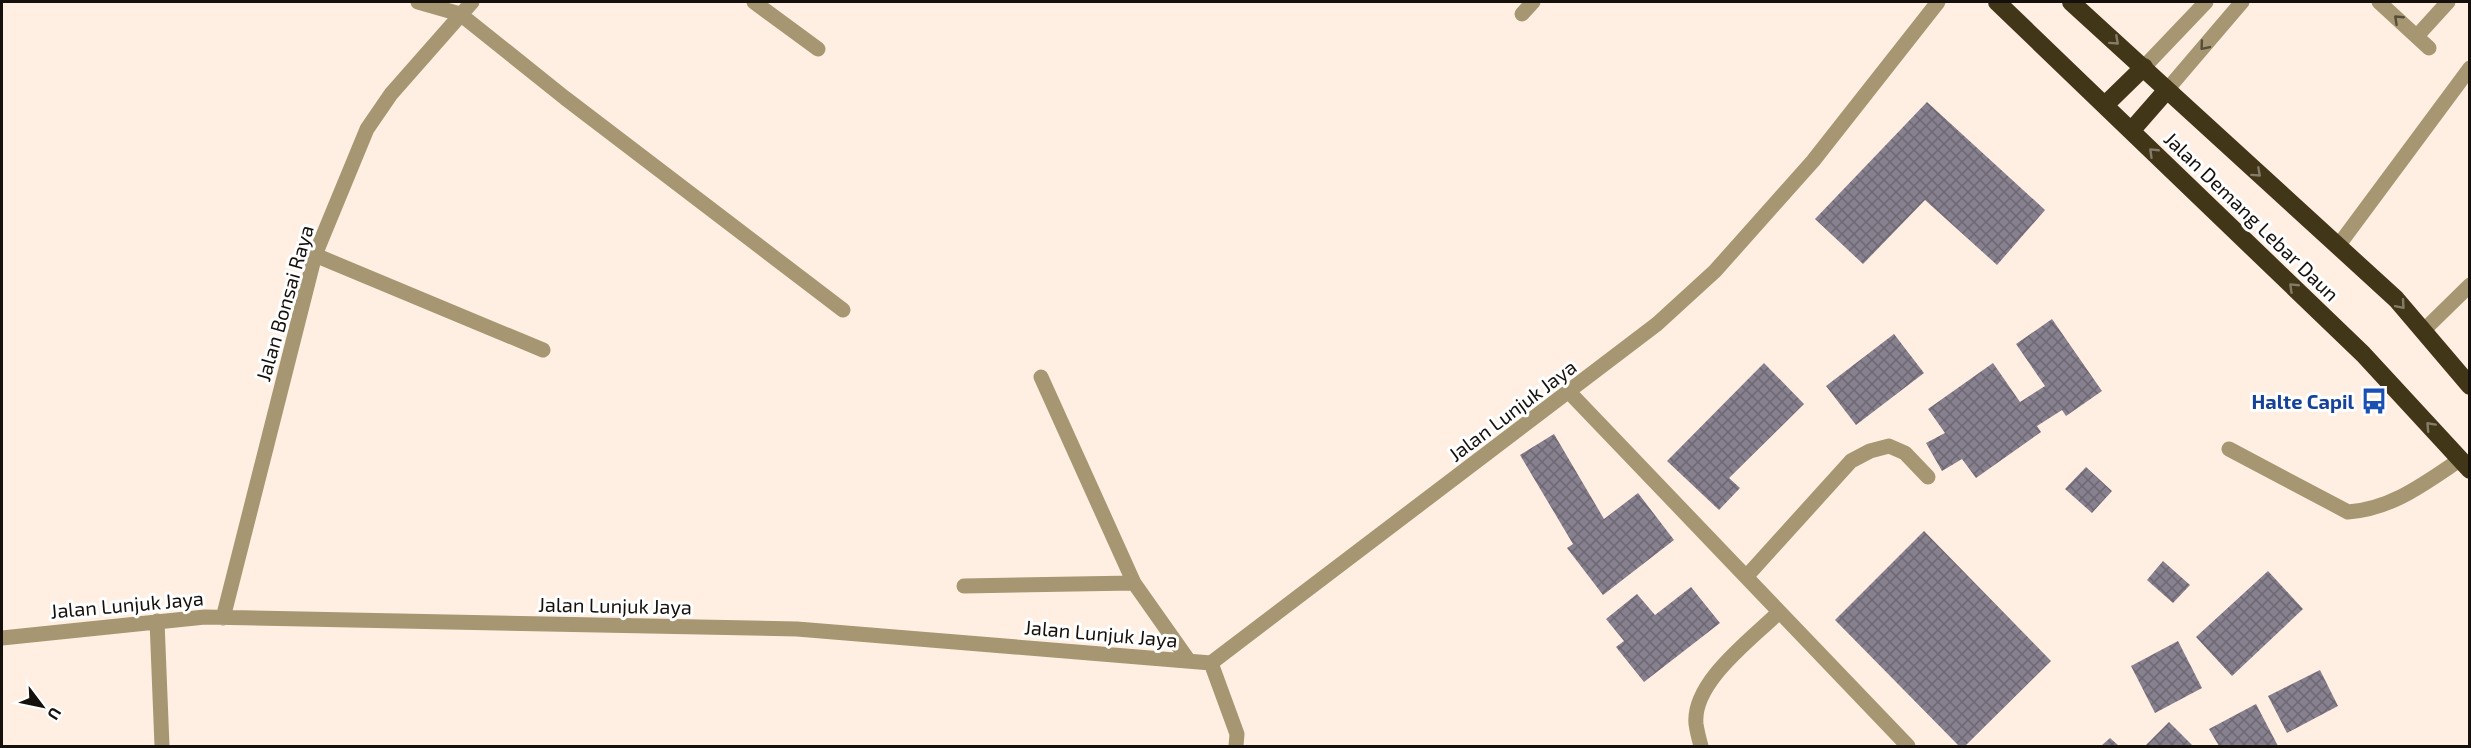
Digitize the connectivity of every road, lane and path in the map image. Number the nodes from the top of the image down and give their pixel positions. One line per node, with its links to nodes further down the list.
1 (418, 2): 12 (street)
2 (472, 2): 12 (street, Jalan Bonsai Raya)
3 (754, 2): 16 (street)
4 (1533, 2): 13 (street)
5 (1938, 2): 30 (street, Jalan Lunjuk Jaya)
6 (1997, 2): 20 (highway, Jalan Demang Lebar Daun)
7 (2071, 2): 17 (highway, Jalan Demang Lebar Daun, one-way to 17)
8 (2206, 2): 17 (street)
9 (2242, 2): 19 (street, one-way to 19)
10 (2379, 2): 14 (street, one-way to 10)
11 (2448, 2): 14 (street)
12 (460, 14): 23 (street, Jalan Bonsai Raya); 25 (street)
13 (1522, 14)
14 (2417, 36): 15 (street)
15 (2429, 48)
16 (818, 50)
17 (2144, 67): 19 (highway, Jalan Demang Lebar Daun); 20 (highway)
18 (2469, 68): 22 (street)
19 (2166, 91): 21 (highway); 22 (highway, Jalan Demang Lebar Daun, one-way to 22)
20 (2105, 105): 21 (highway, Jalan Demang Lebar Daun)
21 (2132, 131): 32 (highway, Jalan Demang Lebar Daun, one-way to 21)
22 (2338, 246): 26 (highway, Jalan Demang Lebar Daun, one-way to 26)
23 (315, 255): 27 (street); 38 (street, Jalan Bonsai Raya)
24 (2469, 285): 26 (street)
25 (843, 310)
26 (2423, 331): 29 (highway, Jalan Demang Lebar Daun)
27 (543, 350)
28 (1041, 377): 35 (street)
29 (2469, 386)
30 (1570, 393): 34 (street); 42 (street, Jalan Lunjuk Jaya)
31 (2229, 448): 32 (street)
32 (2465, 464)
33 (1928, 477): 34 (street)
34 (1746, 577): 37 (street)
35 (1134, 583): 36 (street); 41 (street)
36 (964, 586)
37 (1779, 612): 45 (street); 46 (street)
38 (223, 618): 39 (street, Jalan Lunjuk Jaya); 41 (street, Jalan Lunjuk Jaya)
39 (157, 621): 40 (street, Jalan Lunjuk Jaya); 43 (street)
40 (2, 638)
41 (1189, 661): 42 (street, Jalan Lunjuk Jaya)
42 (1211, 663): 44 (street)
43 (162, 747)
44 (1236, 747)
45 (1701, 747)
46 (1908, 747)

